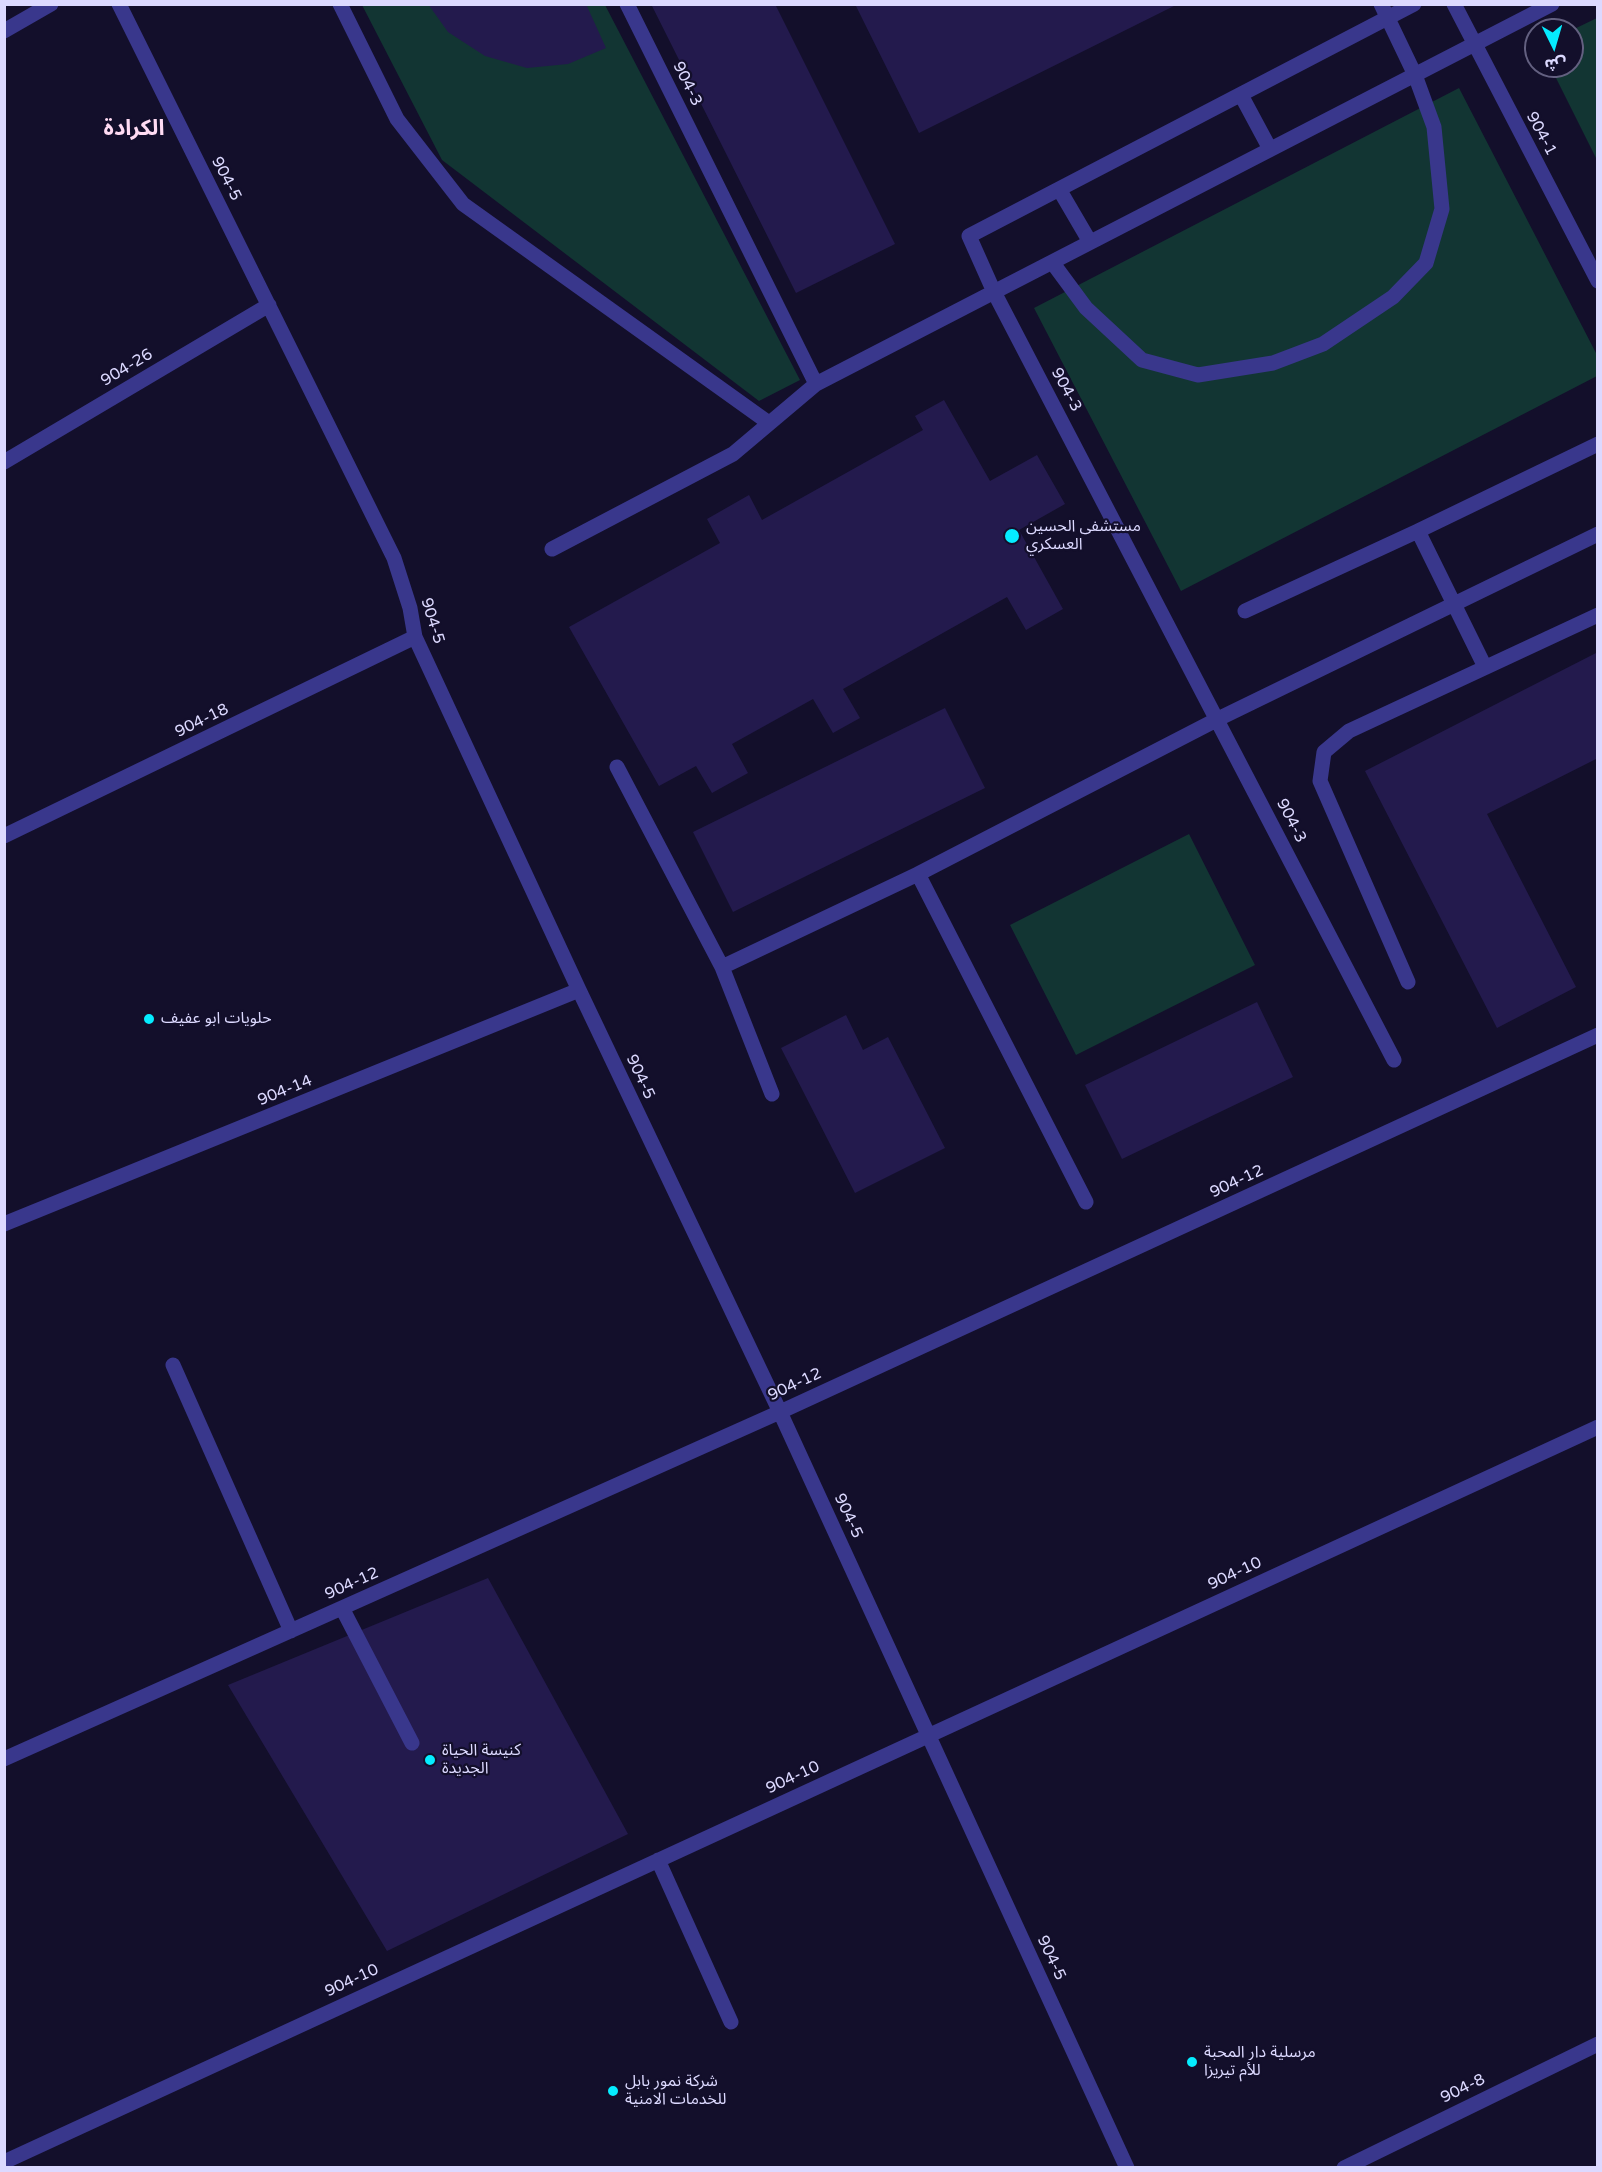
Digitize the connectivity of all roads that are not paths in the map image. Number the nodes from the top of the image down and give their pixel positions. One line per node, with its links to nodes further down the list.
1 (51, 4): 9 (street)
2 (118, 4): 19 (street, 904-5)
3 (340, 4): 21 (street)
4 (627, 4): 20 (street, 904-3)
5 (1414, 4): 8 (street)
6 (1455, 4): 10 (street, 904-1)
7 (1552, 4): 10 (street)
8 (1384, 11): 11 (street); 12 (street)
9 (4, 32)
10 (1474, 45): 11 (street); 17 (street, 904-1)
11 (1415, 75): 13 (street); 16 (street)
12 (1241, 95): 13 (street); 14 (street)
13 (1270, 149): 15 (street)
14 (1059, 189): 15 (street); 18 (street, 904-3)
15 (1090, 242): 16 (street)
16 (1052, 262): 18 (street)
17 (1598, 280)
18 (994, 292): 20 (street); 32 (street, 904-3)
19 (269, 305): 23 (street, 904-26); 30 (street, 904-5)
20 (816, 384): 21 (street)
21 (769, 423): 26 (street)
22 (1598, 444): 24 (street)
23 (4, 462)
24 (1418, 531): 27 (street); 28 (street)
25 (1598, 534): 27 (street)
26 (552, 549)
27 (1455, 604): 31 (street); 32 (street)
28 (1245, 611)
29 (1598, 615): 31 (street)
30 (415, 637): 34 (street, 904-18); 38 (street, 904-5)
31 (1485, 667): 37 (street)
32 (1218, 719): 35 (street); 40 (street, 904-3)
33 (617, 767): 36 (street)
34 (4, 836)
35 (918, 874): 36 (street); 42 (street)
36 (722, 967): 41 (street)
37 (1408, 982)
38 (579, 990): 43 (street, 904-14); 45 (street, 904-5)
39 (1598, 1035): 45 (street, 904-12)
40 (1394, 1060)
41 (772, 1094)
42 (1086, 1202)
43 (4, 1224)
44 (173, 1365): 48 (street)
45 (780, 1412): 47 (street, 904-12); 49 (street, 904-5)
46 (1598, 1427): 49 (street, 904-10)
47 (342, 1608): 48 (street, 904-12); 50 (street)
48 (291, 1631): 51 (street, 904-12)
49 (929, 1735): 52 (street, 904-10); 56 (street, 904-5)
50 (412, 1743)
51 (4, 1759)
52 (658, 1860): 53 (street); 55 (street, 904-10)
53 (731, 2022)
54 (1598, 2044): 57 (street, 904-8)
55 (4, 2162)
56 (1127, 2168)
57 (1344, 2168)

